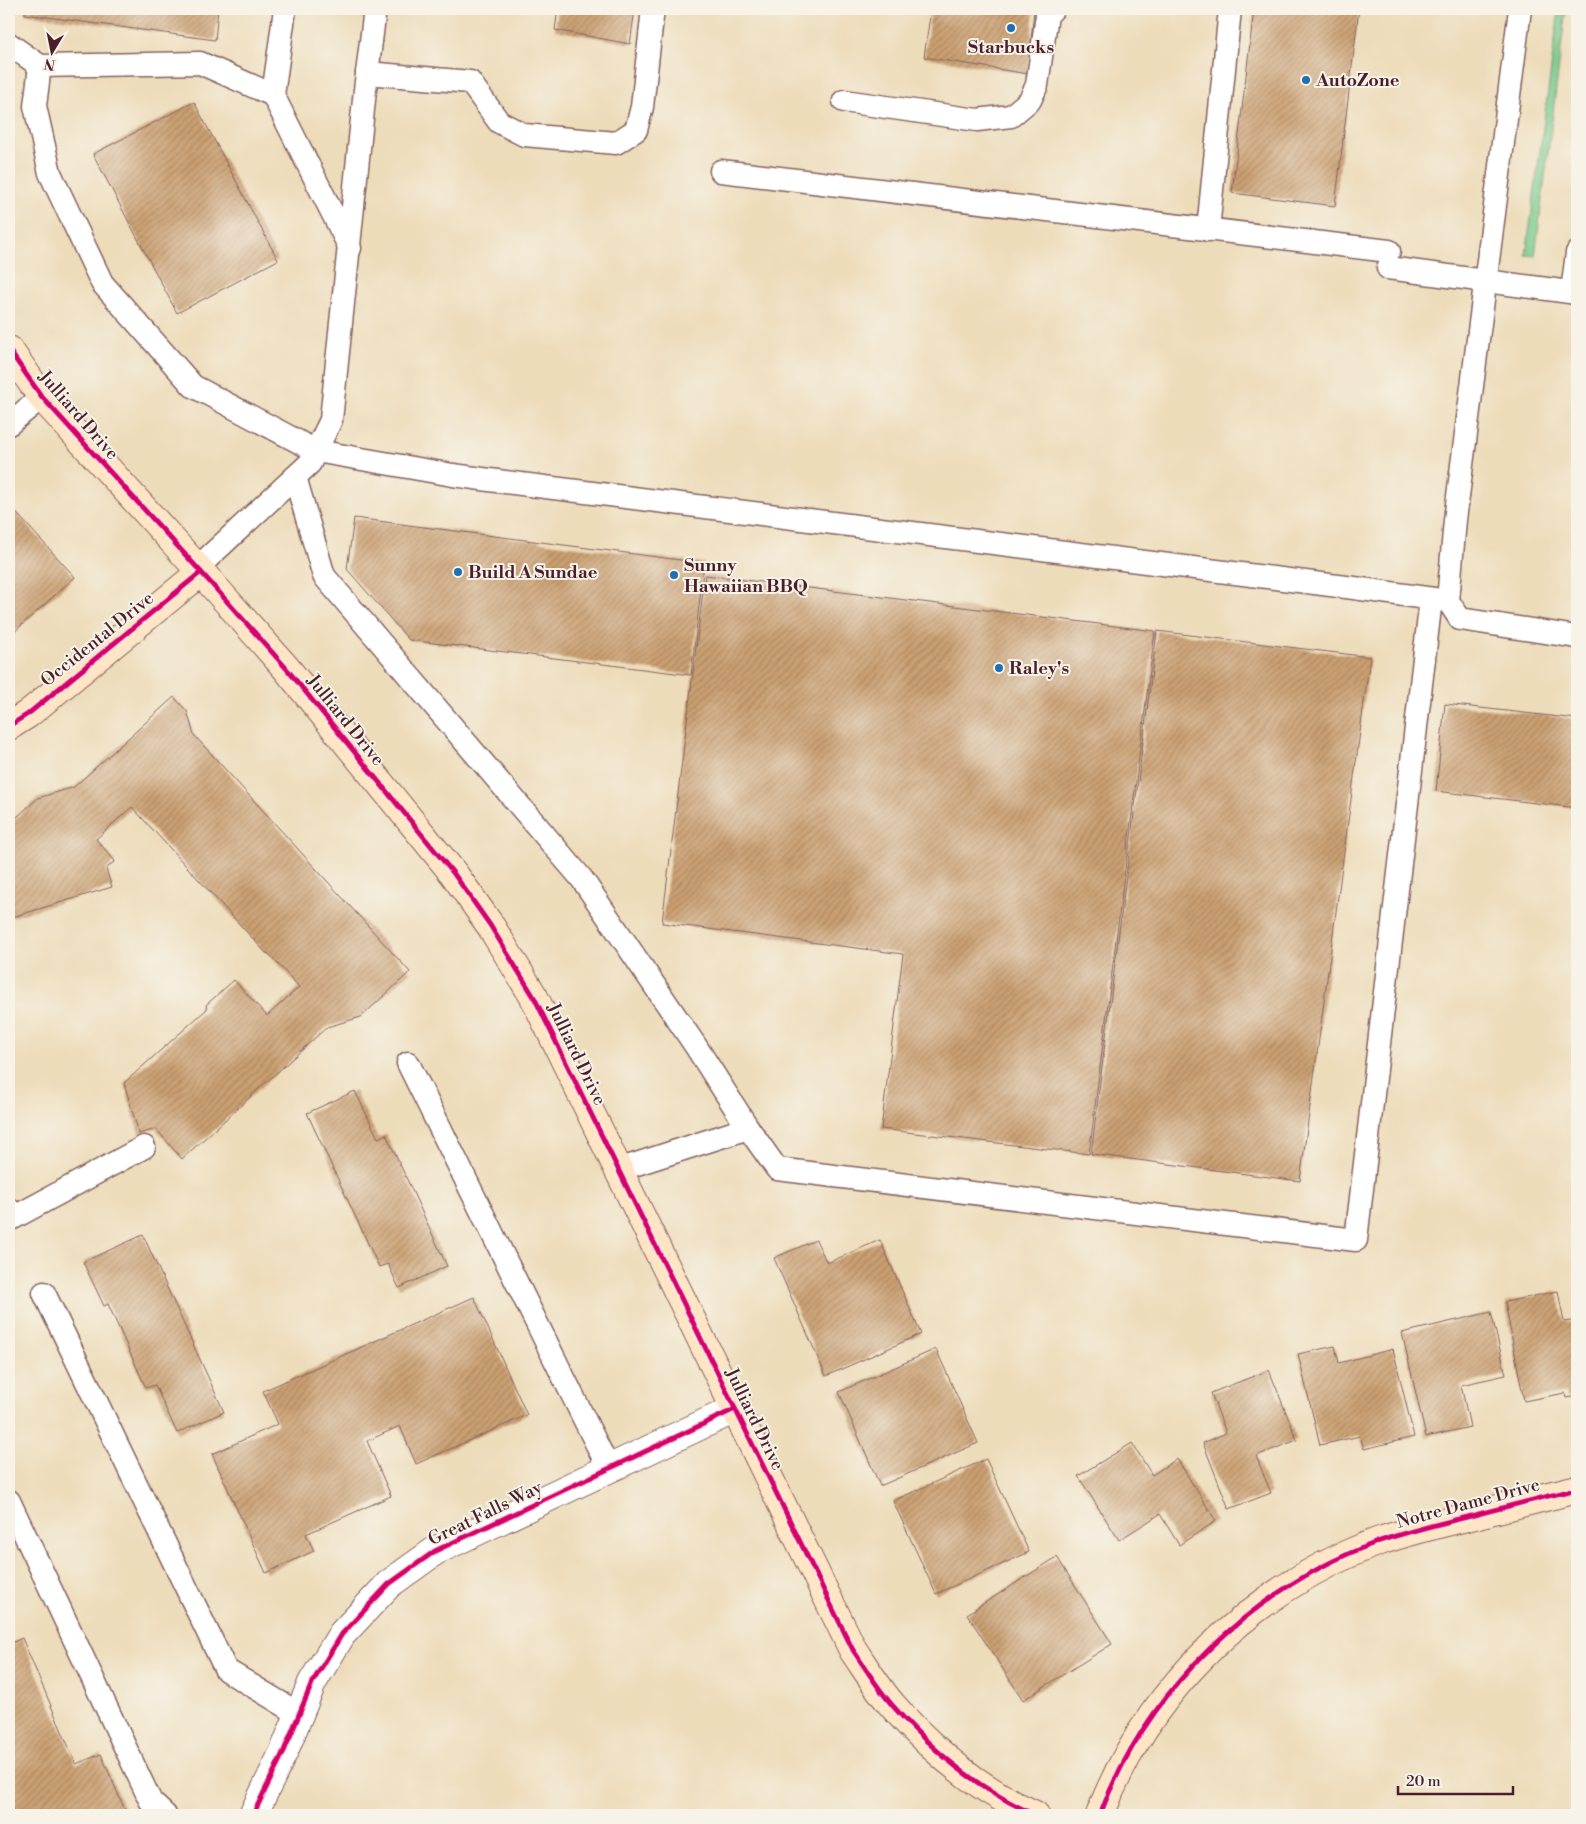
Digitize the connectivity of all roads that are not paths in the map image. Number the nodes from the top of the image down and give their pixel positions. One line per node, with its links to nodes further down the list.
1 (286, 9): 10 (lane)
2 (375, 9): 9 (lane)
3 (653, 9): 9 (lane)
4 (1053, 9): 11 (lane)
5 (1230, 9): 13 (lane)
6 (1520, 9): 16 (lane)
7 (9, 44): 8 (lane)
8 (40, 66): 10 (lane); 21 (lane)
9 (367, 73): 14 (lane)
10 (273, 95): 14 (lane)
11 (844, 101)
12 (721, 171): 13 (lane)
13 (1208, 230): 16 (lane)
14 (350, 248): 21 (lane)
15 (1577, 254): 17 (lane)
16 (1486, 281): 17 (lane); 24 (lane)
17 (1575, 292)
18 (9, 350): 19 (street, Julliard Drive)
19 (42, 397): 20 (lane); 23 (street, Julliard Drive)
20 (9, 424)
21 (316, 451): 22 (lane); 24 (lane)
22 (295, 477): 23 (lane); 28 (lane)
23 (199, 570): 26 (street, Occidental Drive); 30 (street, Julliard Drive)
24 (1439, 600): 25 (lane); 28 (lane)
25 (1577, 637)
26 (9, 726)
27 (408, 1063): 34 (lane)
28 (748, 1128): 30 (lane)
29 (144, 1147): 31 (lane)
30 (618, 1170): 33 (street, Julliard Drive)
31 (9, 1209)
32 (44, 1293): 38 (lane)
33 (735, 1409): 34 (street, Great Falls Way); 41 (street, Julliard Drive)
34 (608, 1468): 38 (street, Great Falls Way)
35 (1577, 1489): 42 (street, Notre Dame Drive)
36 (9, 1501): 37 (lane)
37 (18, 1542): 39 (lane)
38 (299, 1714): 40 (street, Great Falls Way)
39 (165, 1815)
40 (252, 1815)
41 (1035, 1815)
42 (1100, 1815)

